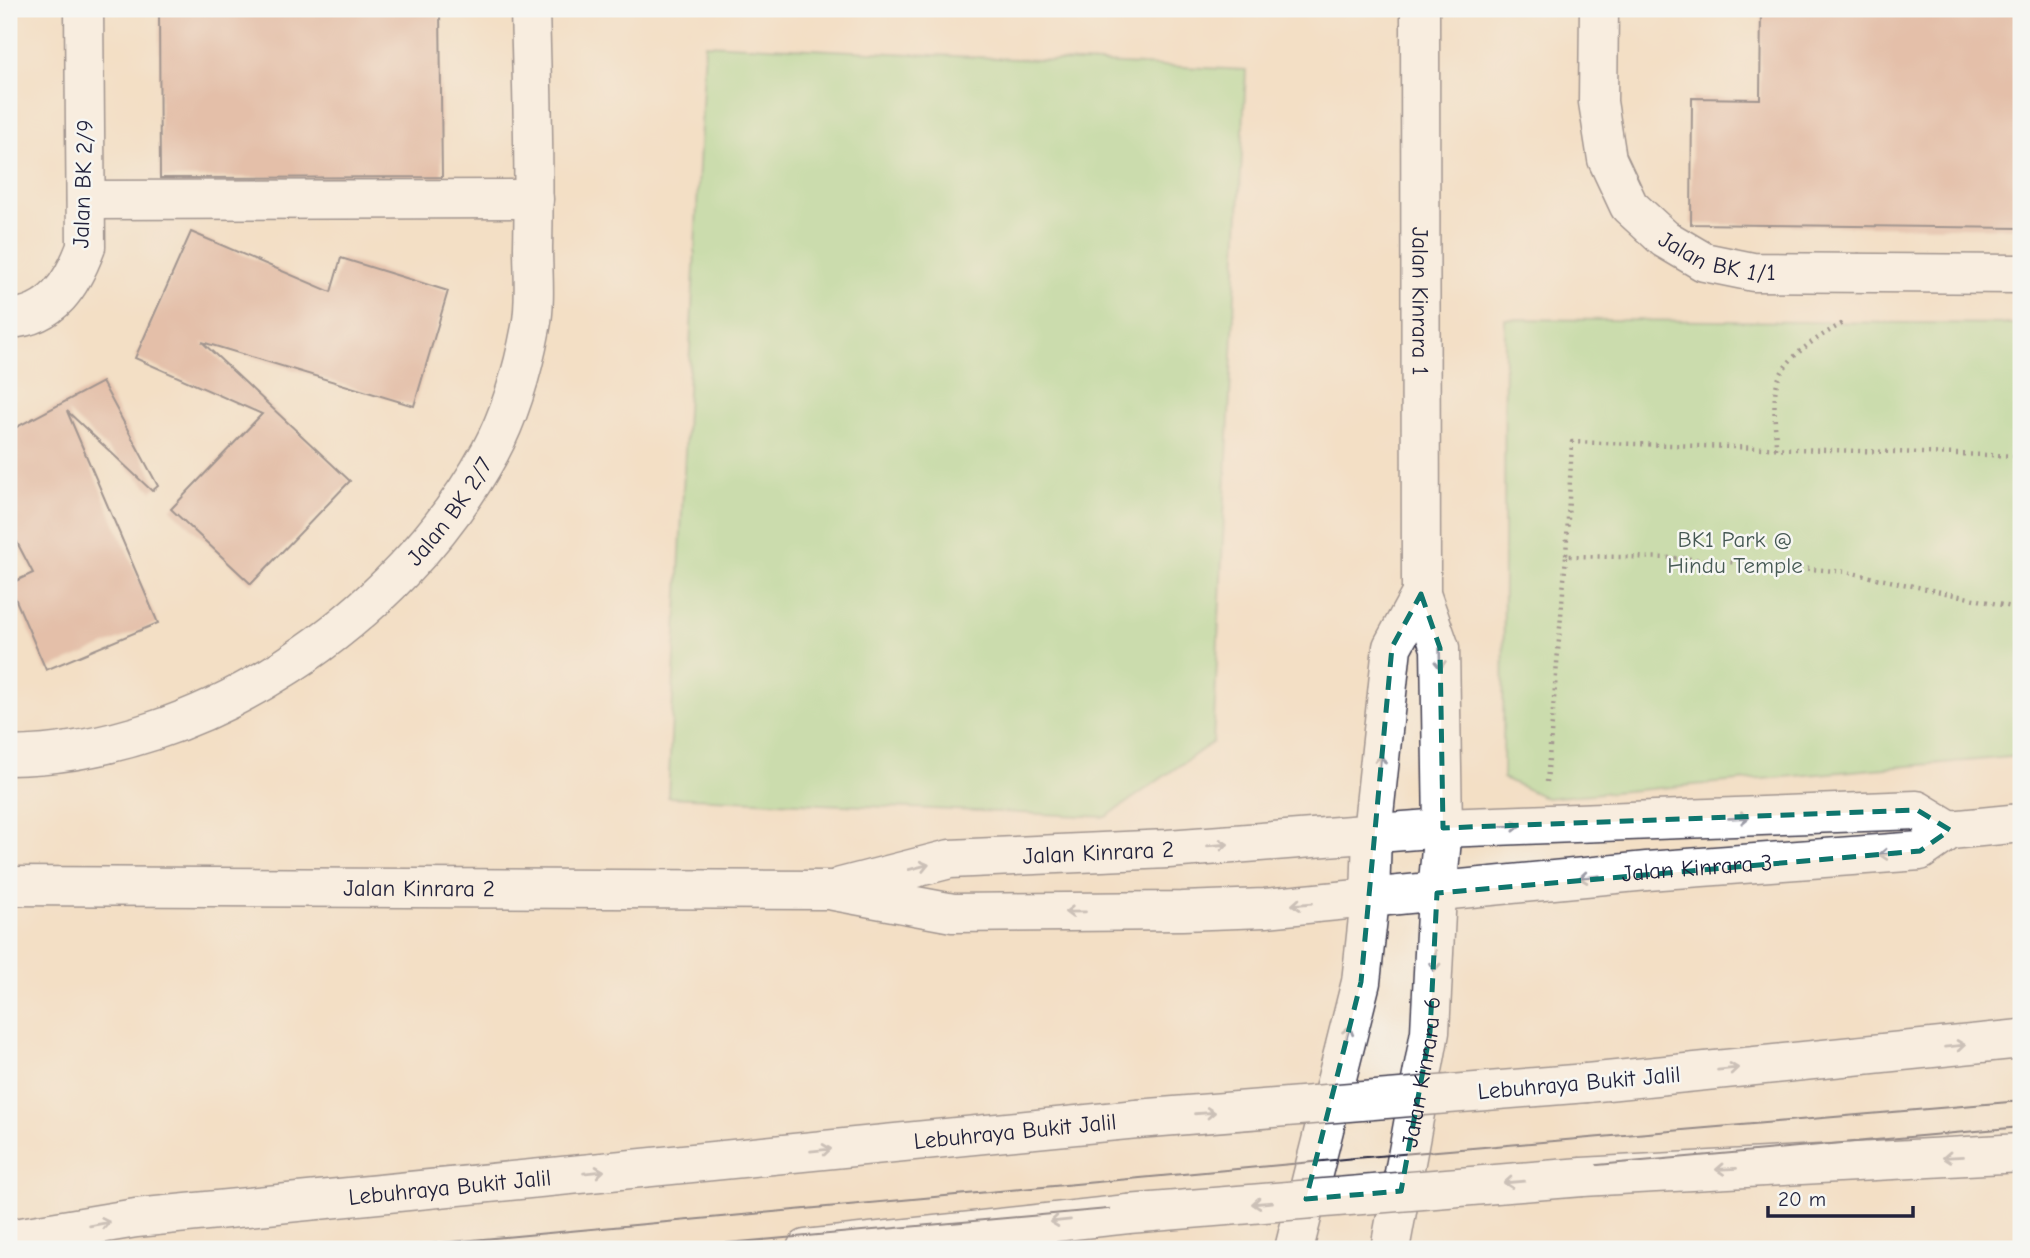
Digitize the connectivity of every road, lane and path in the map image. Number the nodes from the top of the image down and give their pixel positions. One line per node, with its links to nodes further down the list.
1 (84, 9): 6 (main road, Jalan BK 2/9)
2 (530, 9): 5 (main road, Jalan BK 2/7)
3 (1420, 9): 13 (main road, Jalan Kinrara 1)
4 (1600, 9): 7 (main road, Jalan BK 1/1)
5 (534, 199): 6 (main road); 15 (main road, Jalan BK 2/7)
6 (86, 200): 8 (main road, Jalan BK 2/9)
7 (2021, 274)
8 (9, 319)
9 (1845, 322): 10 (path)
10 (1776, 449): 11 (path); 12 (path)
11 (2021, 456)
12 (1566, 556): 14 (path); 16 (path)
13 (1421, 594): 18 (main road, Jalan Kinrara 1, one-way to 18); 20 (main road, Jalan Kinrara 1, one-way to 13)
14 (2021, 609)
15 (9, 756)
16 (1547, 785)
17 (2021, 823): 19 (main road, Jalan Kinrara 3)
18 (1443, 828): 19 (main road, Jalan Kinrara 3, one-way to 19); 20 (main road, Jalan Kinrara 3); 23 (main road, Jalan Kinrara 6)
19 (1950, 830): 23 (main road, Jalan Kinrara 3, one-way to 23)
20 (1372, 833): 22 (main road, Jalan Kinrara 2, one-way to 20); 24 (main road, Jalan Kinrara 1)
21 (9, 886): 22 (main road, Jalan Kinrara 2)
22 (829, 890): 24 (main road, Jalan Kinrara 2, one-way to 22)
23 (1437, 893): 24 (main road, Jalan Kinrara 3); 30 (main road, Jalan Kinrara 6, one-way to 30)
24 (1370, 899): 29 (main road, one-way to 24)
25 (2021, 1039): 27 (main road, Lebuhraya Bukit Jalil, one-way to 25, bridge)
26 (2021, 1153): 28 (main road, one-way to 28, bridge)
27 (9, 1240)
28 (806, 1249)
29 (1294, 1249)
30 (1390, 1249)

